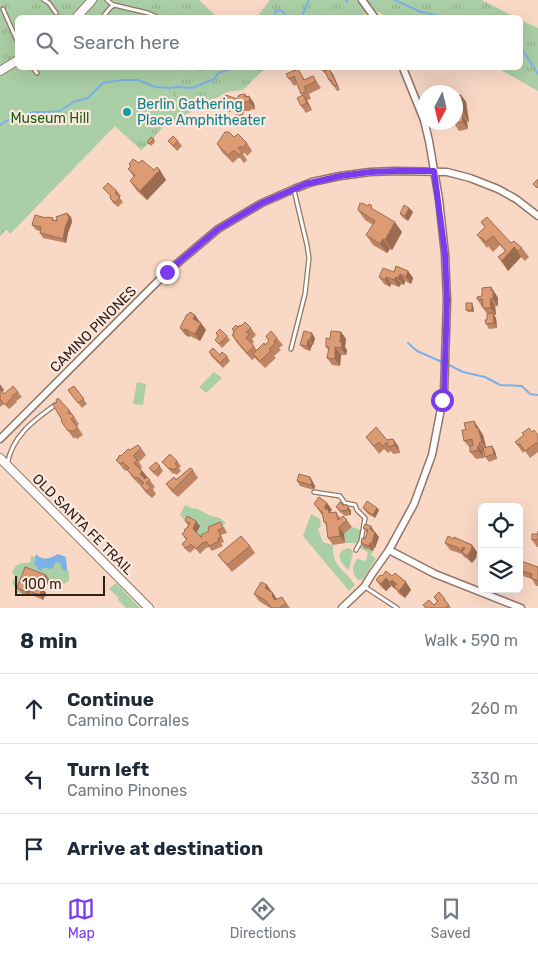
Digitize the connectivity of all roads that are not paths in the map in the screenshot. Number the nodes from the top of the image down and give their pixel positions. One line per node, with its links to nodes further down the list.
1 (44, 0): 7 (lane)
2 (92, 0): 8 (street)
3 (107, 0): 5 (lane)
4 (362, 0): 11 (street)
5 (113, 5): 9 (lane); 10 (lane)
6 (2, 9): 12 (lane)
7 (56, 13)
8 (79, 15)
9 (104, 15)
10 (152, 15)
11 (373, 15)
12 (15, 37)
13 (15, 62): 16 (street)
14 (35, 70): 17 (lane)
15 (404, 70): 18 (street)
16 (0, 71)
17 (37, 73)
18 (434, 171): 19 (street, CAMINO PINONES); 20 (street, CAMINO PINONES); 28 (street)
19 (294, 189): 21 (lane); 23 (street, CAMINO PINONES)
20 (538, 216)
21 (291, 349)
22 (55, 405): 25 (lane)
23 (0, 439)
24 (0, 458): 25 (street, OLD SANTA FE TRAIL)
25 (7, 466): 30 (street, OLD SANTA FE TRAIL)
26 (314, 492): 27 (lane)
27 (356, 550)
28 (389, 550): 29 (street); 33 (street)
29 (364, 587): 31 (street); 32 (lane)
30 (149, 608)
31 (342, 608)
32 (397, 608)
33 (521, 608)

